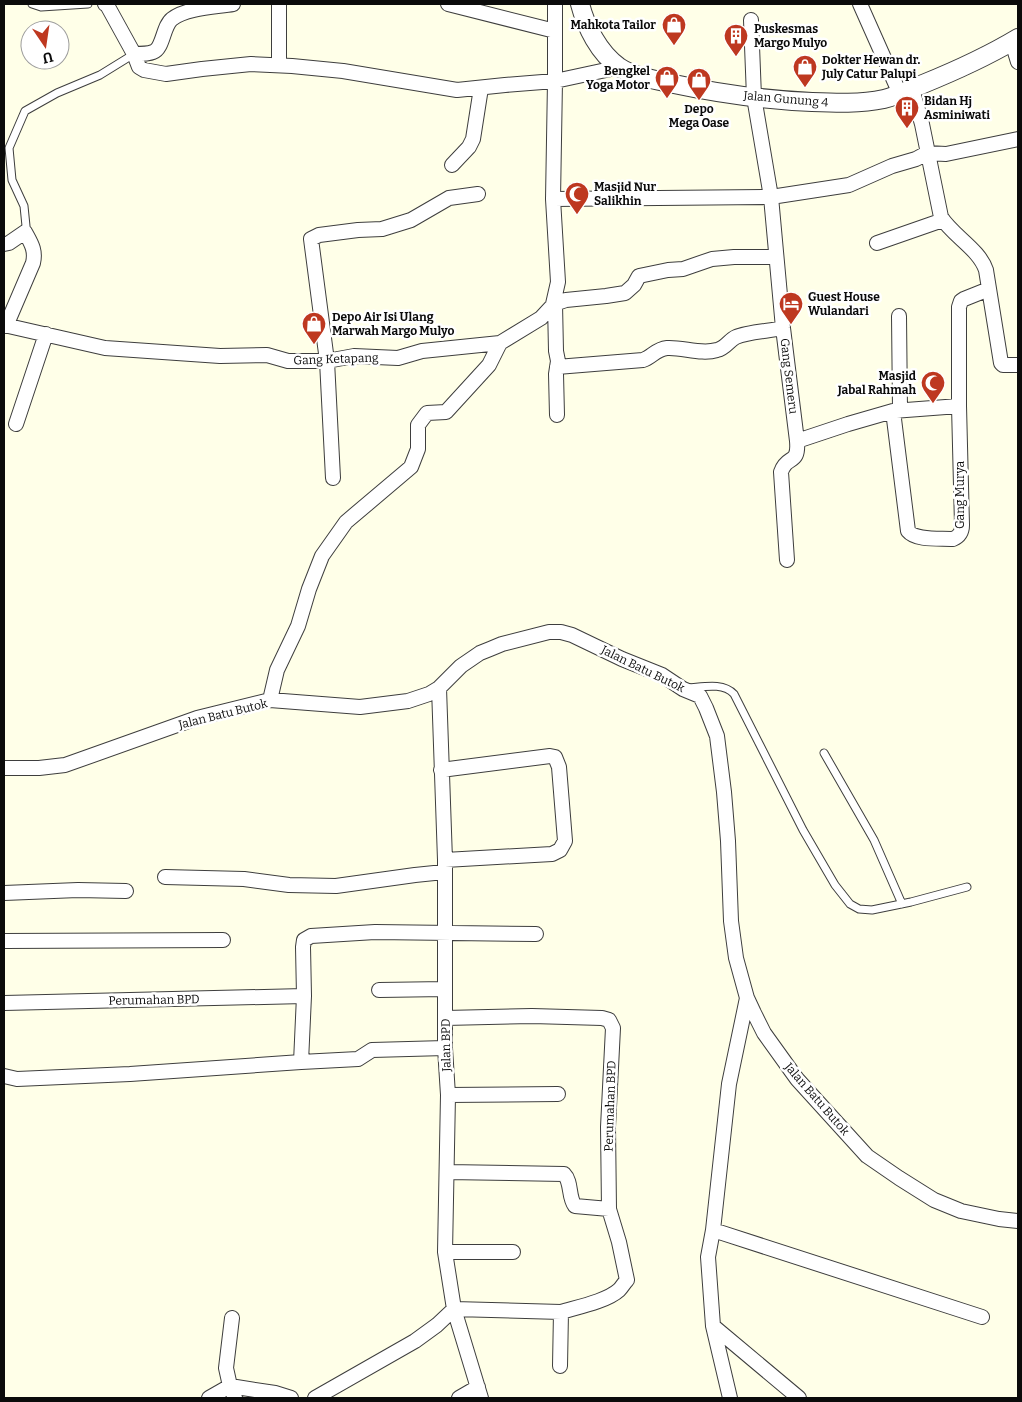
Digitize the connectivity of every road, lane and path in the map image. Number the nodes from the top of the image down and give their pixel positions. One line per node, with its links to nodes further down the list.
1 (32, 4): 2 (lane)
2 (88, 4)
3 (105, 4): 13 (street)
4 (233, 4): 13 (street)
5 (279, 4): 15 (street)
6 (448, 4): 11 (street)
7 (555, 4): 11 (street)
8 (580, 4): 16 (street, Jalan Gunung 4)
9 (860, 4): 19 (street)
10 (751, 20): 20 (street, Gang Semeru)
11 (555, 30): 17 (street)
12 (1015, 40): 14 (street); 19 (street, Jalan Gunung 4)
13 (134, 54): 15 (street); 28 (lane)
14 (1018, 62)
15 (279, 65): 18 (street)
16 (620, 67): 17 (street); 20 (street, Jalan Gunung 4)
17 (555, 81): 18 (street); 26 (street)
18 (481, 88): 23 (street)
19 (906, 91): 20 (street, Jalan Gunung 4); 22 (street)
20 (754, 97): 25 (street, Gang Semeru)
21 (1018, 139): 22 (street)
22 (927, 153): 25 (street); 27 (street)
23 (452, 165)
24 (478, 194): 39 (street)
25 (771, 197): 26 (street); 31 (street, Gang Semeru)
26 (553, 199): 33 (street)
27 (943, 220): 29 (street); 32 (street)
28 (25, 232): 30 (street); 35 (street)
29 (877, 243)
30 (4, 244)
31 (776, 257): 33 (street); 36 (street, Gang Semeru)
32 (989, 289): 40 (street); 42 (street)
33 (554, 304): 38 (street, Gang Ketapang); 41 (street)
34 (899, 316): 43 (street)
35 (5, 325): 37 (street, Gang Ketapang)
36 (783, 328): 41 (street); 46 (street, Gang Semeru)
37 (46, 334): 39 (street, Gang Ketapang); 45 (street)
38 (500, 343): 39 (street, Gang Ketapang); 51 (street)
39 (327, 361): 47 (street)
40 (1018, 365)
41 (557, 367): 44 (street)
42 (959, 406): 43 (street); 43 (street, Gang Murya)
43 (896, 410): 46 (street)
44 (557, 415)
45 (16, 424)
46 (797, 442): 48 (street)
47 (333, 478)
48 (787, 560)
49 (439, 688): 50 (street, Jalan Batu Butok); 51 (street, Jalan Batu Butok); 54 (street, Jalan BPD)
50 (683, 688): 60 (lane); 68 (street, Jalan Batu Butok)
51 (270, 700): 53 (street, Jalan Batu Butok)
52 (824, 753): 60 (lane)
53 (4, 768)
54 (441, 770): 55 (street, Jalan BPD); 55 (street)
55 (445, 866): 56 (street); 61 (street, Jalan BPD)
56 (166, 876)
57 (967, 887): 60 (lane)
58 (126, 891): 59 (street)
59 (4, 893)
60 (902, 904)
61 (446, 932): 62 (street); 65 (street, Jalan BPD); 67 (street)
62 (536, 934)
63 (223, 940): 64 (street)
64 (4, 941)
65 (445, 989): 66 (street); 70 (street, Jalan BPD)
66 (379, 990)
67 (304, 996): 69 (street, Perumahan BPD); 72 (street)
68 (747, 998): 78 (street, Jalan Batu Butok); 79 (street)
69 (4, 1003)
70 (446, 1018): 71 (street, Jalan BPD); 77 (street, Perumahan BPD)
71 (445, 1048): 72 (street); 75 (street, Jalan BPD)
72 (301, 1062): 73 (street)
73 (4, 1076)
74 (558, 1094): 75 (street)
75 (448, 1095): 76 (street, Jalan BPD)
76 (447, 1172): 77 (street); 80 (street, Jalan BPD)
77 (609, 1209): 83 (street, Perumahan BPD)
78 (1018, 1221)
79 (713, 1230): 84 (street); 86 (street)
80 (445, 1252): 81 (street); 82 (street, Jalan BPD)
81 (513, 1252)
82 (454, 1309): 83 (street); 89 (street, Jalan BPD); 92 (street)
83 (561, 1312): 87 (street)
84 (982, 1316)
85 (232, 1318): 88 (street)
86 (713, 1326): 94 (street); 95 (street)
87 (560, 1366)
88 (232, 1392): 90 (street); 91 (street)
89 (479, 1393): 93 (street)
90 (209, 1398)
91 (291, 1398)
92 (315, 1398)
93 (459, 1398)
94 (730, 1398)
95 (799, 1398)

